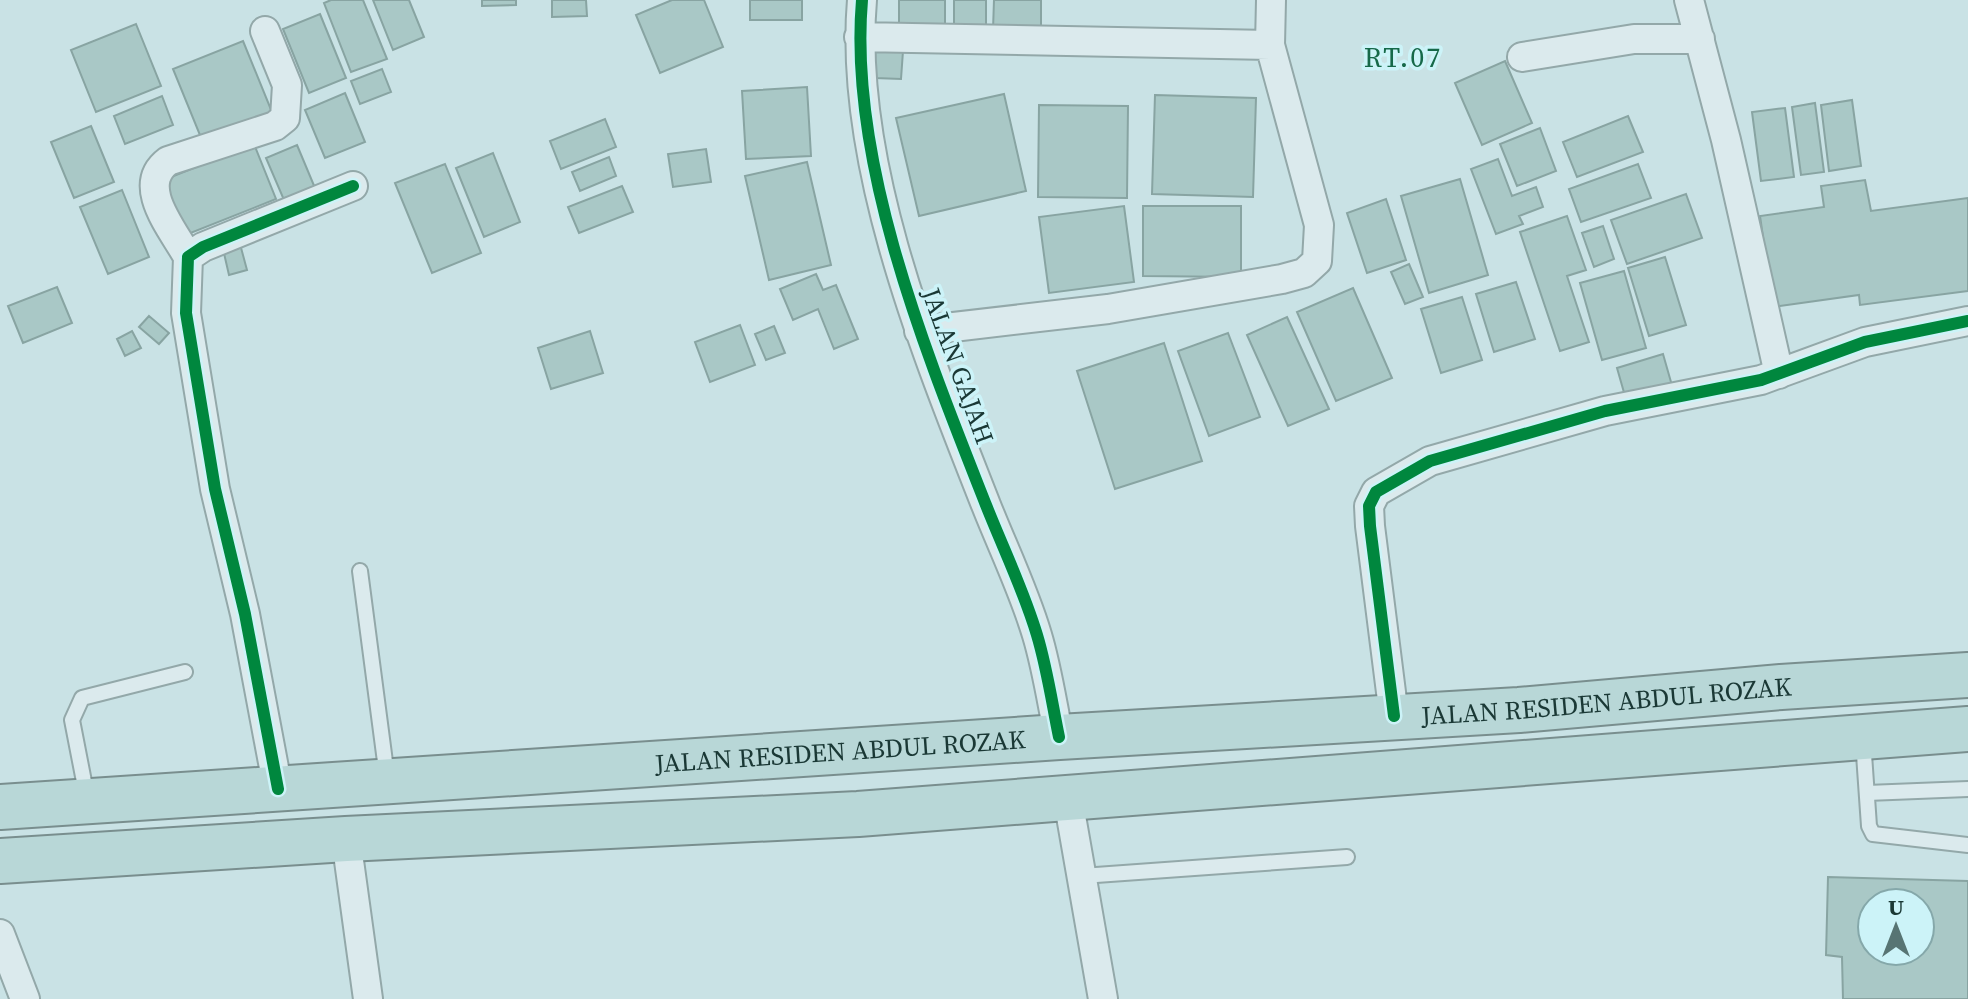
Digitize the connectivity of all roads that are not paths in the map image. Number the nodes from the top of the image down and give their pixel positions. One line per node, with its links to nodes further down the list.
1 (862, 0): 5 (street, JALAN GAJAH)
2 (1271, 0): 7 (street)
3 (1689, 0): 6 (street)
4 (265, 31): 10 (street)
5 (859, 37): 7 (street); 12 (street, JALAN GAJAH)
6 (1700, 39): 8 (street); 13 (street)
7 (1270, 45): 12 (street)
8 (1522, 57)
9 (353, 186): 10 (street)
10 (188, 257): 22 (street)
11 (1968, 321): 13 (street)
12 (919, 331): 20 (street, JALAN GAJAH)
13 (1779, 374): 17 (street)
14 (360, 571): 21 (lane)
15 (185, 672): 26 (lane)
16 (1968, 675): 17 (highway, JALAN RESIDEN ABDUL ROZAK)
17 (1394, 716): 20 (highway, JALAN RESIDEN ABDUL ROZAK)
18 (1968, 729): 19 (highway, JALAN RESIDEN ABDUL ROZAK)
19 (1863, 735): 24 (lane); 25 (highway, JALAN RESIDEN ABDUL ROZAK)
20 (1059, 737): 21 (highway, JALAN RESIDEN ABDUL ROZAK)
21 (388, 784): 22 (highway, JALAN RESIDEN ABDUL ROZAK)
22 (278, 789): 26 (highway, JALAN RESIDEN ABDUL ROZAK)
23 (1968, 789): 24 (lane)
24 (1867, 793): 29 (lane)
25 (1068, 799): 28 (highway, JALAN RESIDEN ABDUL ROZAK); 32 (street)
26 (88, 801): 27 (highway, JALAN RESIDEN ABDUL ROZAK)
27 (0, 807)
28 (346, 839): 31 (highway, JALAN RESIDEN ABDUL ROZAK); 35 (street)
29 (1968, 845)
30 (1347, 857): 32 (lane)
31 (0, 861)
32 (1082, 876): 36 (street)
33 (0, 934): 34 (street)
34 (25, 999)
35 (368, 999)
36 (1103, 999)

